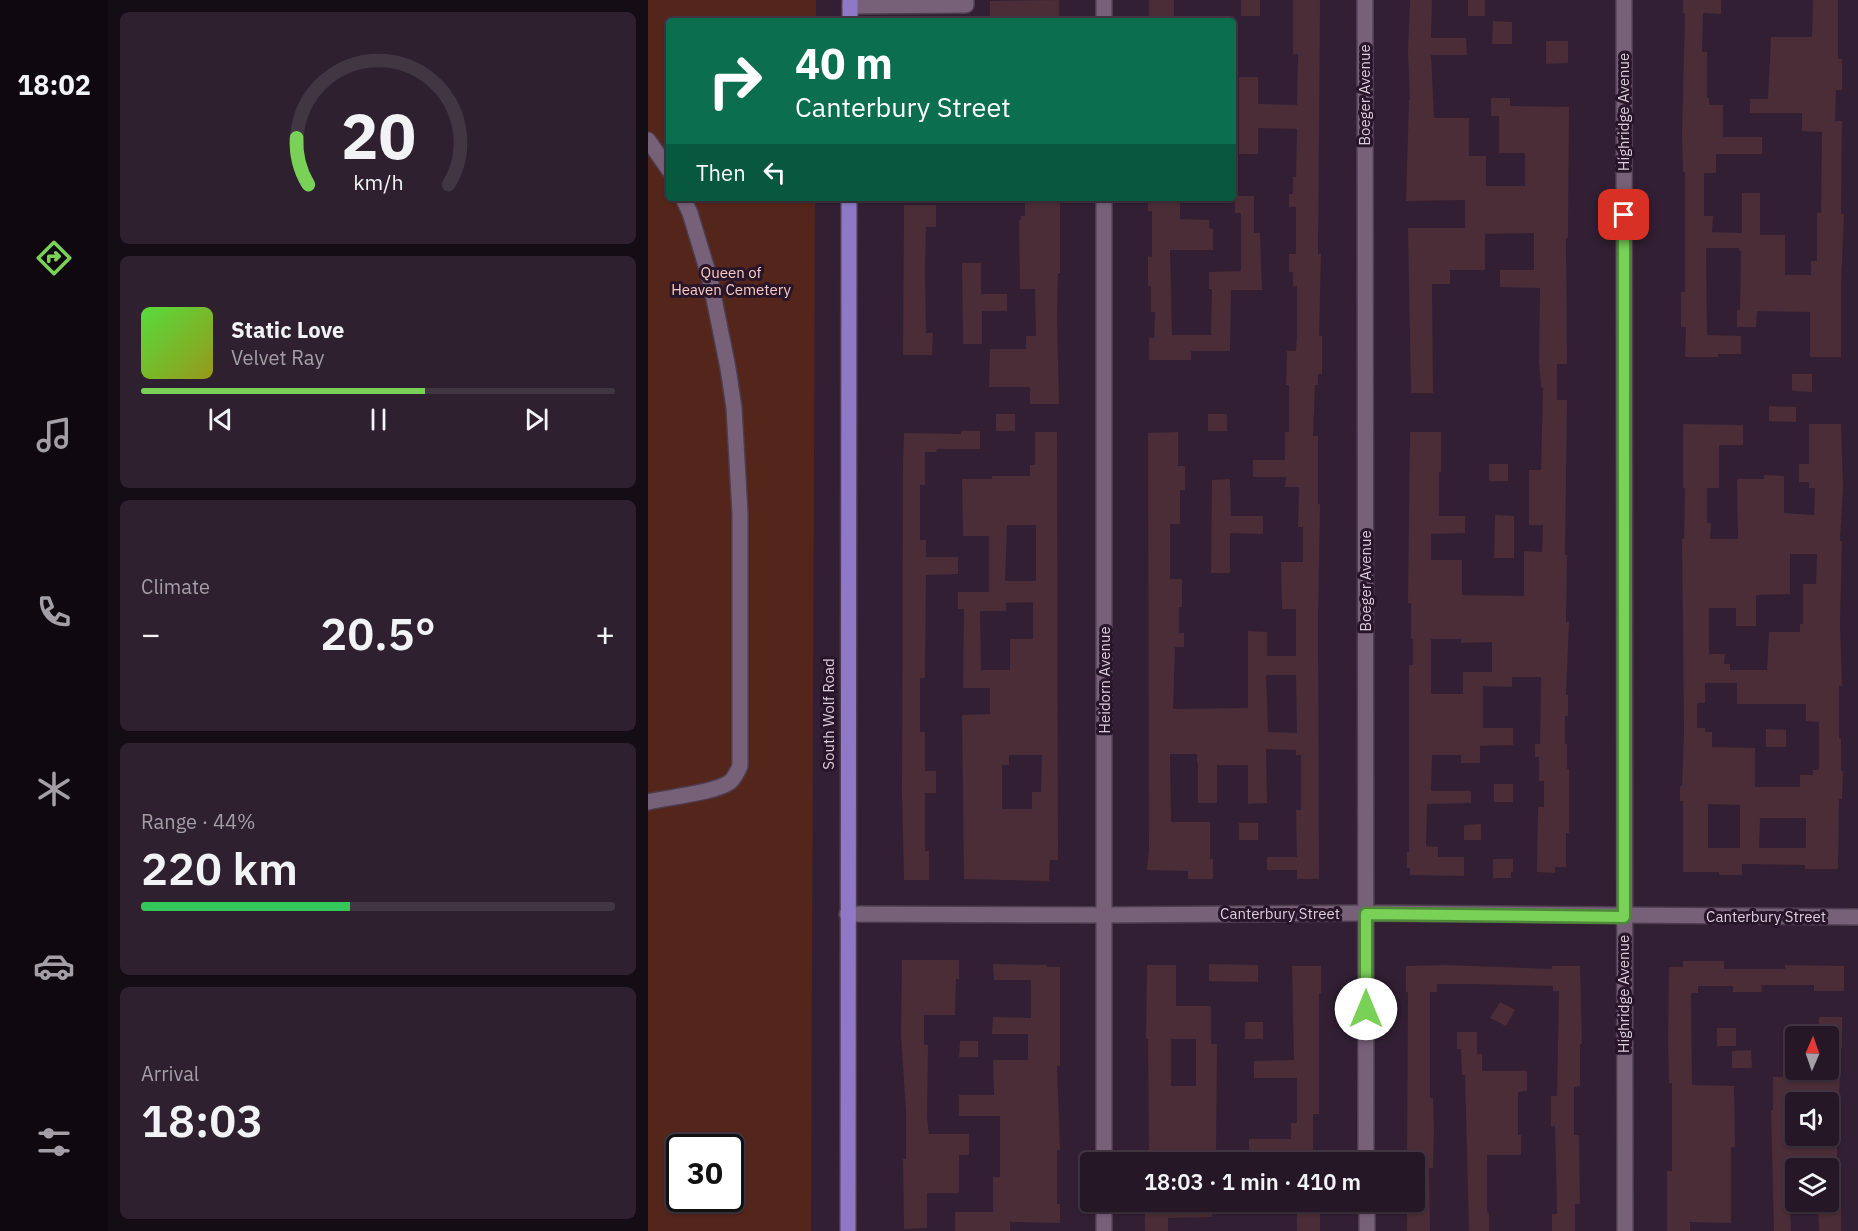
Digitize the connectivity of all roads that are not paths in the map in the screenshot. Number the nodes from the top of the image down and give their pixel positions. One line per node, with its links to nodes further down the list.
1 (966, 0): 5 (street)
2 (1104, 0): 6 (street)
3 (1365, 0): 14 (street, Boeger Avenue)
4 (1624, 0): 16 (street, Highridge Avenue)
5 (850, 9)
6 (1104, 18)
7 (648, 140): 8 (street)
8 (666, 166)
9 (684, 201): 12 (street)
10 (849, 201): 13 (main road, South Wolf Road)
11 (1104, 201): 15 (street, Heidorn Avenue)
12 (648, 802)
13 (847, 914): 15 (street, Canterbury Street); 22 (main road, South Wolf Road)
14 (1366, 914): 15 (street, Canterbury Street); 16 (street, Canterbury Street); 19 (street, Boeger Avenue)
15 (1105, 915): 18 (street, Heidorn Avenue)
16 (1624, 917): 17 (street, Canterbury Street); 25 (street, Highridge Avenue)
17 (1858, 917)
18 (1104, 1152)
19 (1366, 1152)
20 (1104, 1212): 23 (street)
21 (1366, 1212): 24 (street)
22 (848, 1231)
23 (1104, 1231)
24 (1367, 1231)
25 (1625, 1231)

